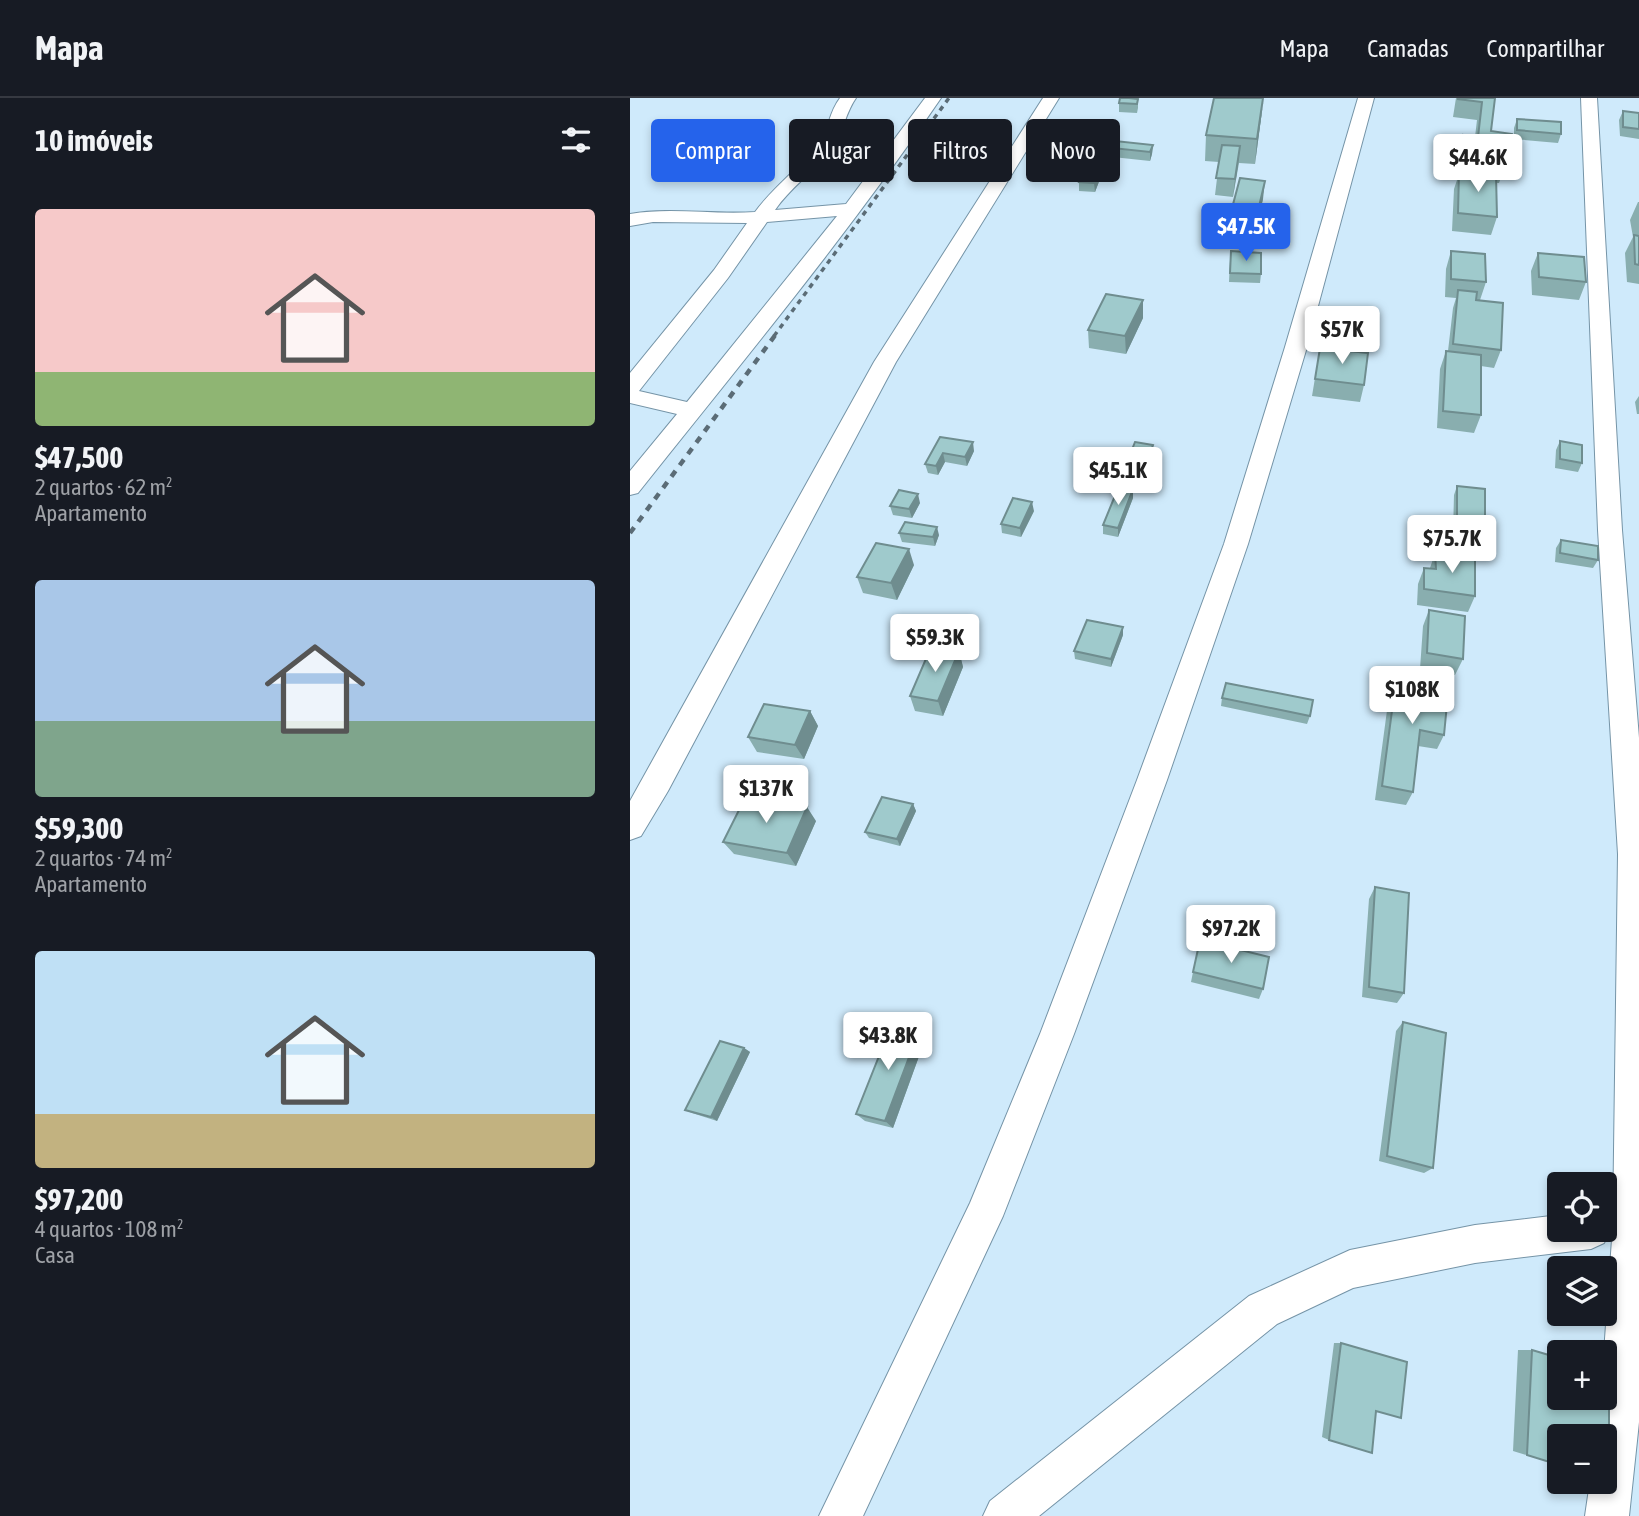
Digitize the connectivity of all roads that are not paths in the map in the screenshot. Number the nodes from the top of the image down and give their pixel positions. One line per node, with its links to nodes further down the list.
1 (848, 98): 7 (street)
2 (933, 98): 6 (street)
3 (1051, 98): 13 (street)
4 (1366, 98): 16 (street)
5 (1589, 98): 14 (street)
6 (850, 209): 7 (street); 11 (street)
7 (760, 216): 8 (street); 9 (street)
8 (630, 220)
9 (630, 387)
10 (630, 396): 11 (street)
11 (692, 410): 12 (street)
12 (630, 487)
13 (630, 827)
14 (1625, 1228): 18 (street)
15 (1547, 1235): 17 (street)
16 (841, 1516)
17 (1005, 1516)
18 (1608, 1516)

